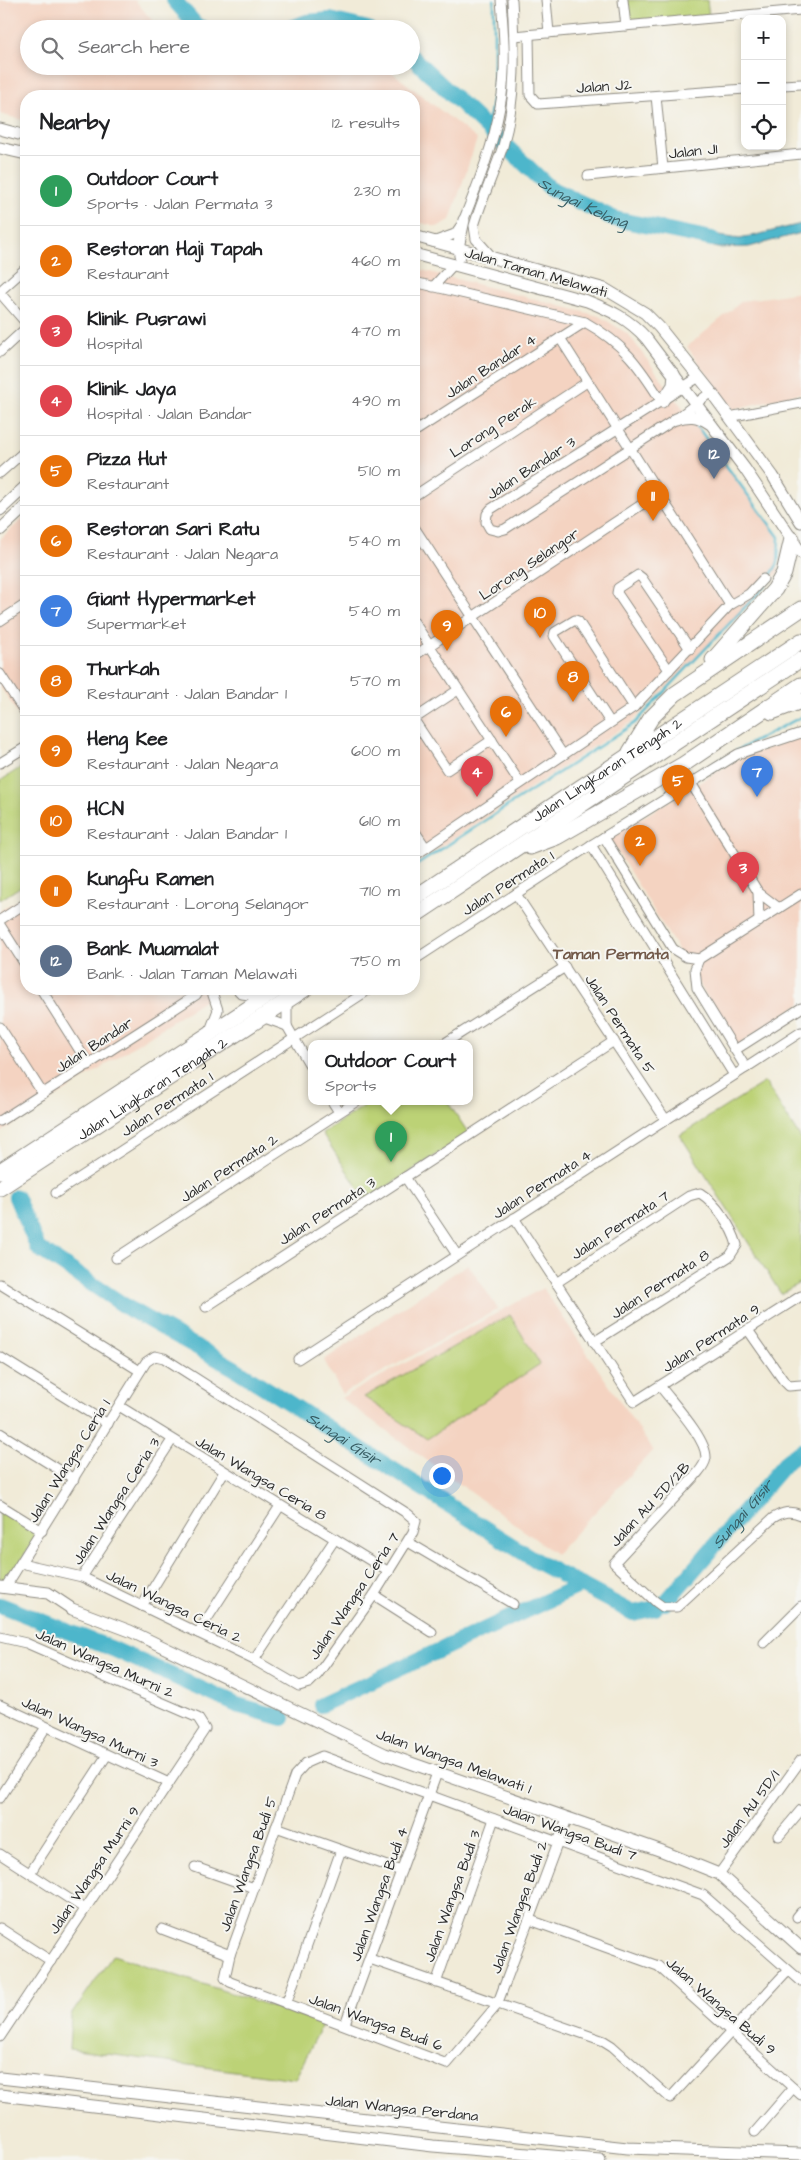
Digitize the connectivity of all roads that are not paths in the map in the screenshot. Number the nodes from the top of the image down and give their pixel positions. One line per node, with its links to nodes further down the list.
1 (501, 0): 21 (street)
2 (512, 0): 9 (street)
3 (546, 0): 7 (street)
4 (623, 0): 6 (street)
5 (801, 10): 6 (street)
6 (626, 26): 7 (street)
7 (549, 33): 8 (street)
8 (529, 35): 9 (street); 13 (street, Jalan J2)
9 (514, 36): 26 (street)
10 (801, 84): 11 (street)
11 (786, 86)
12 (741, 89): 13 (street, Jalan J2)
13 (656, 96): 19 (street)
14 (0, 129): 15 (main road)
15 (20, 134)
16 (0, 148): 17 (main road)
17 (20, 153)
18 (801, 154): 19 (street, Jalan J1)
19 (663, 168): 20 (street, Jalan J1)
20 (588, 176)
21 (464, 220): 23 (street); 24 (main road)
22 (420, 238): 23 (main road, Jalan Taman Melawati)
23 (433, 242): 24 (main road, Jalan Taman Melawati)
24 (458, 249): 26 (main road, Jalan Taman Melawati); 28 (main road)
25 (420, 256): 27 (main road, Jalan Taman Melawati)
26 (496, 260): 39 (main road, Jalan Taman Melawati)
27 (454, 264): 28 (main road, Jalan Taman Melawati); 31 (street)
28 (470, 269): 38 (main road, Jalan Taman Melawati)
29 (20, 274): 32 (street)
30 (420, 284): 31 (street)
31 (433, 287): 34 (street)
32 (0, 292): 33 (street)
33 (20, 316)
34 (585, 322): 36 (street, Jalan Bandar 4); 43 (street)
35 (20, 334): 37 (street)
36 (560, 338): 40 (street); 49 (street, Jalan Bandar 4)
37 (0, 352)
38 (674, 374): 41 (main road, Jalan Taman Melawati); 43 (main road)
39 (699, 377): 41 (street, Jalan Bandar 3); 42 (main road, Jalan Taman Melawati)
40 (588, 382): 50 (street); 55 (street, Lorong Perak)
41 (684, 388): 43 (street, Jalan Bandar 3); 44 (main road, Jalan Taman Melawati)
42 (710, 392): 44 (street, Jalan Bandar 3); 46 (main road, Jalan Taman Melawati)
43 (662, 402): 50 (street, Jalan Bandar 3)
44 (695, 403): 47 (street, Jalan Bandar 3); 48 (main road, Jalan Taman Melawati)
45 (801, 403): 46 (street)
46 (729, 417): 59 (main road, Jalan Taman Melawati)
47 (676, 420): 48 (main road); 51 (street, Jalan Bandar 3)
48 (712, 426): 62 (main road, Jalan Taman Melawati)
49 (420, 428)
50 (617, 428): 51 (street); 51 (street, Jalan Bandar 3)
51 (630, 449): 56 (street)
52 (20, 455): 53 (street)
53 (0, 473)
54 (20, 492): 57 (main road)
55 (420, 492)
56 (659, 493): 65 (street); 68 (street, Lorong Selangor)
57 (0, 510)
58 (20, 512): 60 (main road)
59 (801, 522)
60 (0, 530)
61 (420, 536): 68 (street)
62 (792, 539): 63 (main road, Jalan Taman Melawati); 80 (highway)
63 (801, 553)
64 (763, 578): 65 (street)
65 (730, 605): 75 (street)
66 (20, 608): 69 (street)
67 (801, 609): 71 (highway)
68 (473, 617): 74 (street, Lorong Selangor); 93 (street)
69 (0, 621)
70 (801, 622): 71 (highway)
71 (775, 626): 80 (highway)
72 (420, 631): 74 (street)
73 (801, 641): 94 (highway, Jalan Lingkaran Tengah 2)
74 (430, 646): 76 (street, Lorong Selangor); 82 (street)
75 (690, 649): 78 (street); 78 (street)
76 (420, 652)
77 (801, 659): 103 (highway, Jalan Lingkaran Tengah 2)
78 (670, 670): 85 (street)
79 (0, 674): 84 (street)
80 (699, 676): 94 (highway)
81 (801, 685): 87 (highway)
82 (458, 690): 86 (street); 91 (street)
83 (801, 701): 87 (highway)
84 (20, 705)
85 (634, 707): 88 (street); 88 (street)
86 (420, 716)
87 (748, 721): 103 (highway)
88 (610, 722): 93 (street)
89 (420, 729): 91 (street)
90 (801, 734): 97 (street, Jalan Permata 1)
91 (492, 740): 96 (street)
92 (20, 750): 95 (street)
93 (563, 755): 96 (street)
94 (628, 756): 105 (highway, Jalan Lingkaran Tengah 2)
95 (0, 763)
96 (520, 783): 101 (street)
97 (691, 783): 98 (street, Jalan Permata 1); 104 (street)
98 (604, 837): 100 (street, Jalan Permata 1); 116 (street)
99 (420, 839): 101 (street)
100 (591, 844): 106 (street, Jalan Permata 1); 138 (street)
101 (426, 848): 102 (street)
102 (420, 852)
103 (505, 856): 110 (highway, Jalan Lingkaran Tengah 2)
104 (758, 892): 109 (street); 112 (street)
105 (420, 894)
106 (516, 894): 114 (street, Jalan Permata 1); 117 (street, Jalan Permata 5)
107 (801, 894): 109 (street)
108 (20, 907): 111 (street)
109 (779, 908): 112 (street)
110 (420, 912)
111 (0, 920)
112 (758, 922): 116 (street)
113 (0, 925): 115 (street)
114 (420, 956)
115 (20, 957)
116 (699, 959): 134 (street)
117 (565, 967): 132 (street); 133 (street, Jalan Permata 5)
118 (45, 995): 136 (street)
119 (193, 995): 136 (street, Jalan Bandar)
120 (204, 995): 124 (street)
121 (213, 995): 124 (street)
122 (277, 995): 126 (highway, Jalan Lingkaran Tengah 2); 127 (street); 130 (highway, Jalan Lingkaran Tengah 2)
123 (361, 995): 131 (street, Jalan Permata 1)
124 (215, 1001): 130 (street)
125 (801, 1008): 134 (street)
126 (262, 1017): 127 (street); 147 (highway, Jalan Lingkaran Tengah 2)
127 (287, 1026): 131 (street)
128 (0, 1027): 139 (street)
129 (801, 1032): 137 (street, Jalan Permata 4)
130 (208, 1035): 145 (highway, Jalan Lingkaran Tengah 2)
131 (294, 1038): 135 (street); 148 (street, Jalan Permata 1)
132 (450, 1040)
133 (614, 1041): 144 (street, Jalan Permata 5); 146 (street, Jalan Permata 3)
134 (735, 1050): 137 (street)
135 (308, 1062)
136 (89, 1064): 139 (street, Jalan Bandar)
137 (746, 1068): 138 (street, Jalan Permata 4)
138 (734, 1075): 144 (street, Jalan Permata 4)
139 (43, 1094): 143 (street, Jalan Bandar)
140 (335, 1105): 142 (street)
141 (350, 1105): 142 (street, Jalan Permata 2)
142 (339, 1112): 152 (street, Jalan Permata 2)
143 (0, 1120)
144 (666, 1120): 149 (street, Jalan Permata 4)
145 (0, 1171)
146 (405, 1176): 151 (street); 156 (street, Jalan Permata 3)
147 (0, 1188)
148 (56, 1193)
149 (514, 1218): 151 (street, Jalan Permata 4); 153 (street)
150 (737, 1245): 153 (street, Jalan Permata 7); 158 (street, Jalan Permata 8)
151 (457, 1255): 160 (street, Jalan Permata 4)
152 (116, 1258)
153 (556, 1283): 158 (street)
154 (0, 1284): 161 (street)
155 (801, 1296): 157 (street, Jalan Permata 9)
156 (206, 1307)
157 (748, 1330): 162 (street); 163 (street, Jalan Permata 9)
158 (594, 1342): 163 (street, Jalan Permata 9)
159 (0, 1357): 165 (street)
160 (298, 1359)
161 (140, 1371): 164 (street, Jalan Wangsa Ceria 1); 175 (street, Jalan Wangsa Ceria 7)
162 (801, 1385)
163 (660, 1386): 172 (street, Jalan AU 5D/2B)
164 (119, 1406): 165 (street, Jalan Wangsa Ceria 1); 167 (street, Jalan Wangsa Ceria 8)
165 (108, 1424): 169 (street, Jalan Wangsa Ceria 1)
166 (0, 1433): 169 (street)
167 (172, 1440): 168 (street, Jalan Wangsa Ceria 8); 178 (street, Jalan Wangsa Ceria 3)
168 (224, 1472): 171 (street, Jalan Wangsa Ceria 8); 182 (street)
169 (74, 1479): 173 (street, Jalan Wangsa Ceria 1)
170 (0, 1505): 173 (street)
171 (280, 1506): 174 (street, Jalan Wangsa Ceria 8); 185 (street)
172 (801, 1515)
173 (42, 1531): 176 (street, Jalan Wangsa Ceria 1)
174 (335, 1540): 177 (street, Jalan Wangsa Ceria 8); 188 (street)
175 (408, 1542): 177 (street, Jalan Wangsa Ceria 7); 181 (street)
176 (21, 1563): 178 (street, Jalan Wangsa Ceria 2); 179 (street, Jalan Wangsa Ceria 1)
177 (388, 1572): 180 (street, Jalan Wangsa Ceria 7)
178 (82, 1578): 182 (street, Jalan Wangsa Ceria 2)
179 (2, 1588): 196 (main road, Jalan Wangsa Melawati 1)
180 (374, 1595): 184 (street); 189 (street, Jalan Wangsa Ceria 7)
181 (513, 1604)
182 (142, 1606): 185 (street, Jalan Wangsa Ceria 2)
183 (801, 1606): 187 (street)
184 (432, 1632)
185 (198, 1634): 188 (street, Jalan Wangsa Ceria 2)
186 (0, 1637): 191 (street, Jalan Wangsa Murni 2)
187 (764, 1643)
188 (254, 1660): 189 (street, Jalan Wangsa Ceria 2)
189 (308, 1683)
190 (0, 1705): 192 (street, Jalan Wangsa Murni 3)
191 (198, 1718): 197 (street, Jalan Wangsa Murni 9)
192 (46, 1727): 193 (street, Jalan Wangsa Murni 3); 199 (street)
193 (107, 1755): 197 (street, Jalan Wangsa Murni 3); 210 (street)
194 (306, 1762): 198 (street, Jalan Wangsa Budi 7); 203 (street, Jalan Wangsa Budi 5)
195 (800, 1763): 211 (street, Jalan AU 5D/1)
196 (437, 1773): 198 (street, Jalan Wangsa Budi 4); 202 (main road, Jalan Wangsa Melawati 1)
197 (169, 1783): 213 (street, Jalan Wangsa Murni 9)
198 (429, 1795): 201 (street, Jalan Wangsa Budi 7); 209 (street, Jalan Wangsa Budi 4)
199 (0, 1798)
200 (801, 1810): 204 (street)
201 (494, 1819): 205 (street, Jalan Wangsa Budi 7); 224 (street, Jalan Wangsa Budi 3)
202 (567, 1819): 205 (street, Jalan Wangsa Budi 2); 211 (main road, Jalan Wangsa Melawati 1)
203 (276, 1827): 206 (street); 212 (street, Jalan Wangsa Budi 5)
204 (779, 1836)
205 (558, 1842): 214 (street, Jalan Wangsa Budi 2); 221 (street, Jalan Wangsa Budi 7)
206 (340, 1850): 209 (street); 225 (street)
207 (0, 1854): 210 (street)
208 (195, 1867): 212 (street)
209 (401, 1871): 219 (street, Jalan Wangsa Budi 4)
210 (30, 1873): 213 (street)
211 (719, 1874): 217 (main road, Jalan Wangsa Melawati 1)
212 (254, 1888): 218 (street, Jalan Wangsa Budi 5)
213 (85, 1909): 220 (street, Jalan Wangsa Murni 9)
214 (530, 1920): 226 (street, Jalan Wangsa Budi 2); 228 (street, Jalan Wangsa Budi 9)
215 (0, 1928): 220 (street)
216 (162, 1929): 218 (street)
217 (801, 1948)
218 (230, 1955): 222 (street, Jalan Wangsa Budi 5)
219 (370, 1959): 224 (street); 227 (street, Jalan Wangsa Budi 4)
220 (51, 1961): 229 (street, Jalan Wangsa Murni 9)
221 (788, 1970): 223 (street, Jalan Wangsa Budi 7); 228 (street)
222 (225, 1978): 225 (street, Jalan Wangsa Budi 6)
223 (801, 1981)
224 (436, 1983): 226 (street)
225 (286, 2004): 227 (street, Jalan Wangsa Budi 6)
226 (497, 2005): 227 (street, Jalan Wangsa Budi 6); 228 (street)
227 (346, 2024)
228 (732, 2032): 231 (street, Jalan Wangsa Budi 9)
229 (0, 2037)
230 (0, 2078): 235 (main road, Jalan Wangsa Perdana)
231 (793, 2088): 233 (street, Jalan Wangsa Budi 9); 234 (street)
232 (0, 2095): 238 (main road)
233 (801, 2095)
234 (754, 2132)
235 (627, 2154): 236 (main road, Jalan Wangsa Perdana)
236 (640, 2154): 237 (main road, Jalan Wangsa Perdana)
237 (801, 2154)
238 (586, 2159): 239 (main road)
239 (600, 2160)

